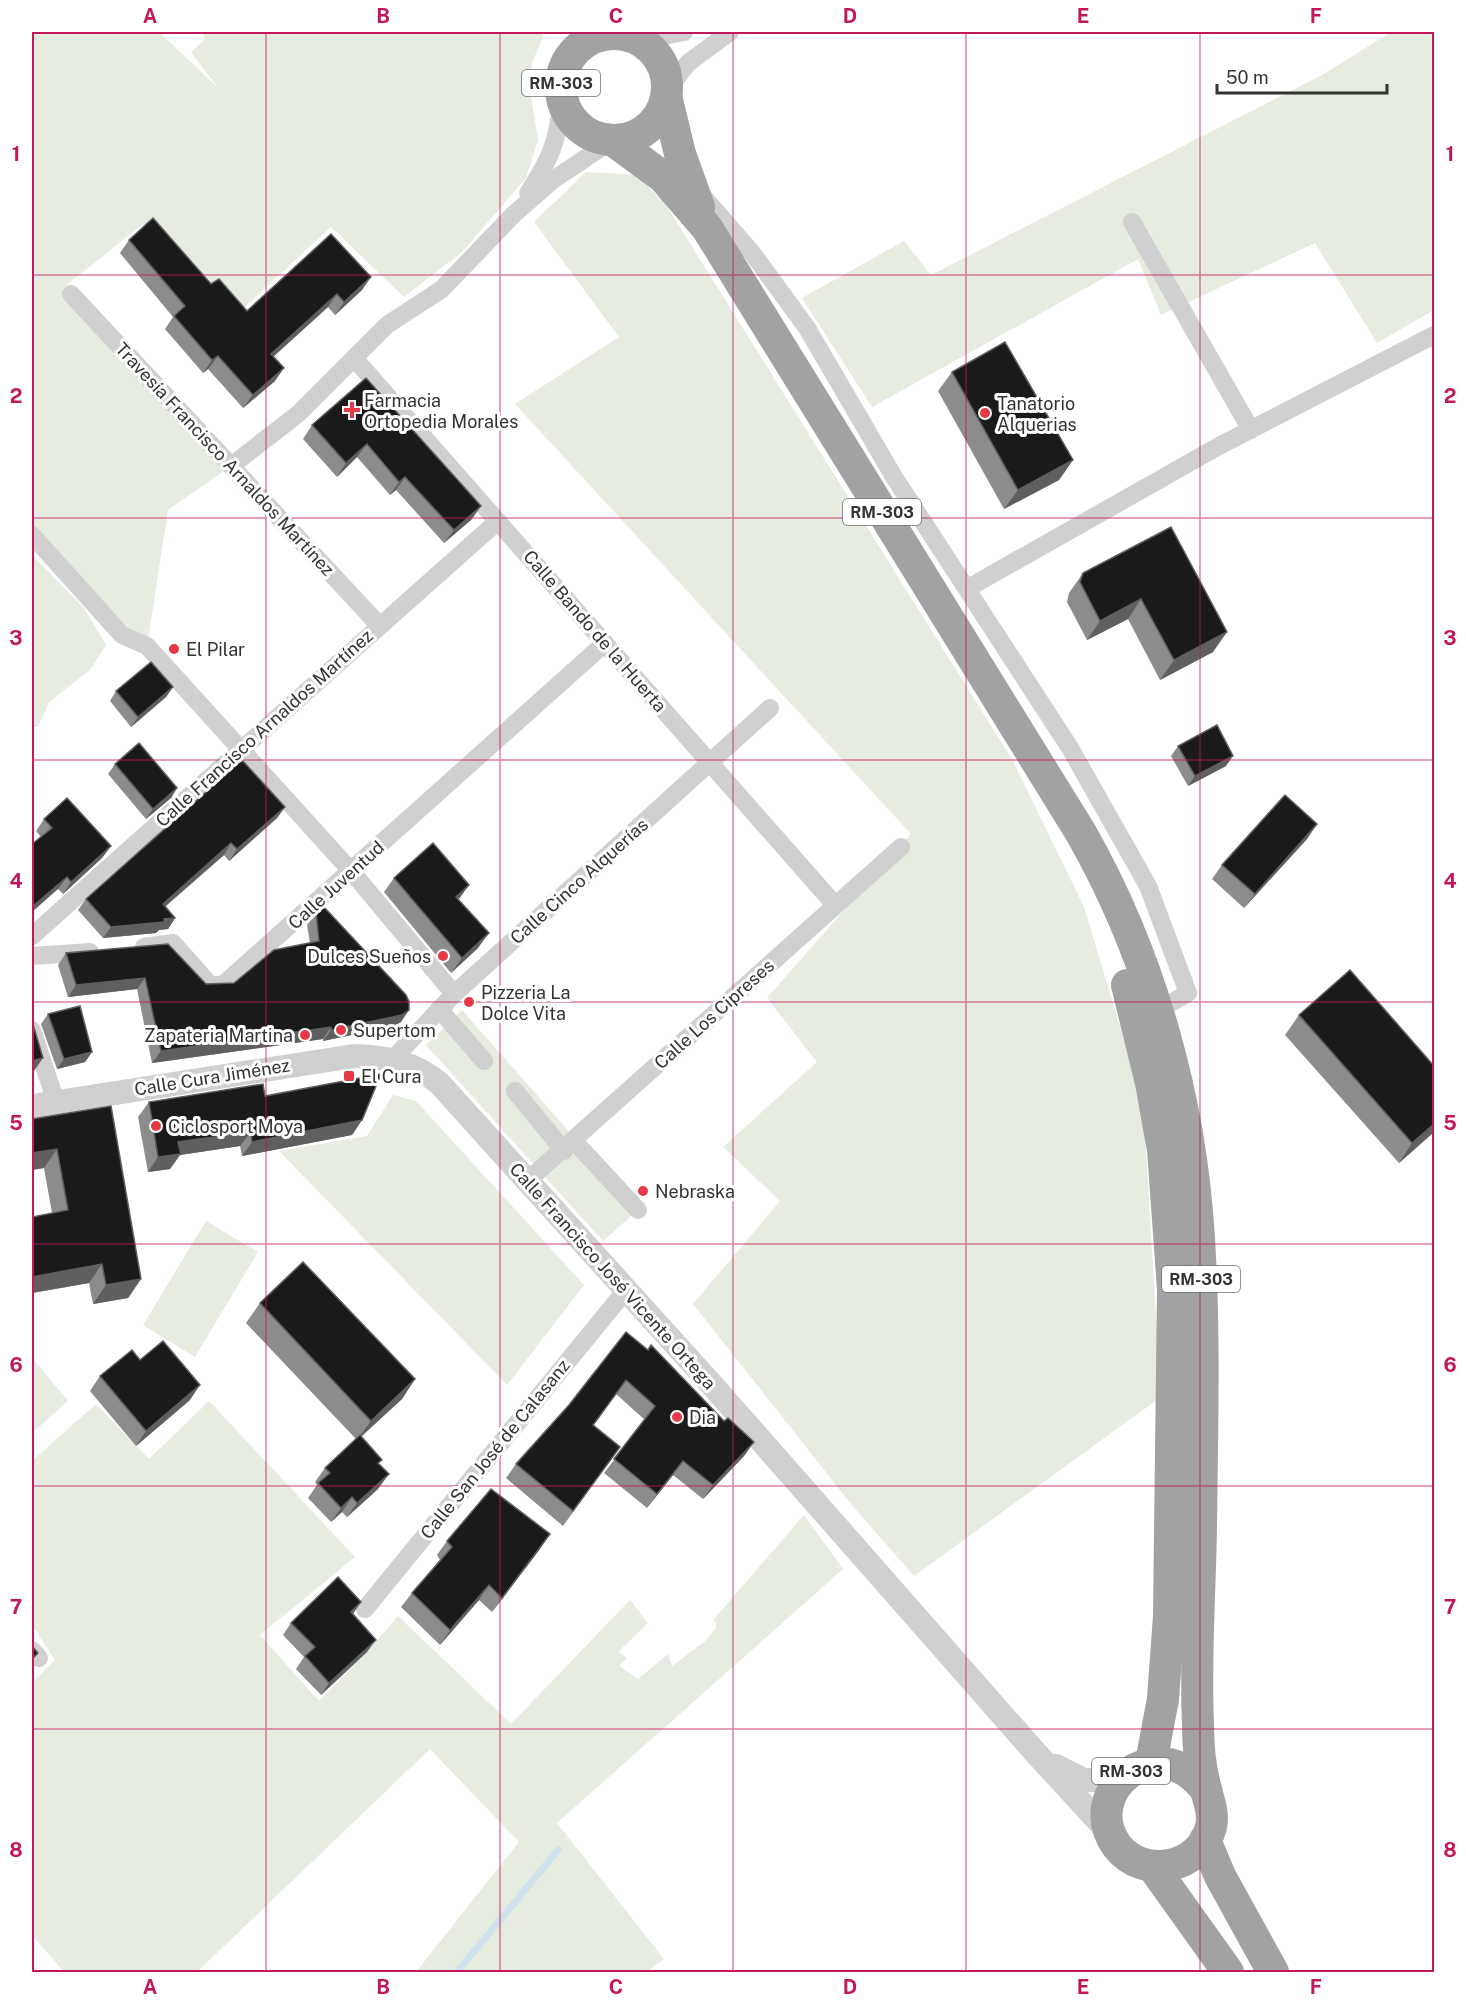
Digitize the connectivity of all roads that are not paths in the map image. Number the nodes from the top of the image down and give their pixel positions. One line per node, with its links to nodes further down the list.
1 (557, 32): 5 (highway, RM-303)
2 (684, 32): 4 (street)
3 (730, 32): 6 (street)
4 (626, 35): 5 (highway, RM-303); 6 (highway, RM-303)
5 (562, 88): 7 (highway, RM-303); 9 (street)
6 (667, 94): 7 (highway); 8 (highway, RM-303)
7 (613, 141): 9 (street); 11 (highway, RM-303)
8 (687, 178): 11 (highway, RM-303); 19 (street)
9 (514, 214): 14 (street)
10 (1132, 222): 15 (street)
11 (707, 228): 25 (highway, RM-303)
12 (71, 294): 16 (street, Travesía Francisco Arnaldos Martínez)
13 (1434, 335): 15 (street)
14 (354, 358): 16 (street); 17 (street, Calle Bando de la Huerta)
15 (1251, 430): 19 (street)
16 (231, 466): 20 (street, Travesía Francisco Arnaldos Martínez)
17 (498, 521): 20 (street, Calle Francisco Arnaldos Martínez); 21 (street, Calle Bando de la Huerta)
18 (32, 535): 23 (street)
19 (968, 588): 35 (street)
20 (379, 625): 23 (street, Calle Francisco Arnaldos Martínez)
21 (605, 643): 24 (street, Calle Bando de la Huerta); 27 (street, Calle Juventud)
22 (770, 708): 24 (street, Calle Cinco Alquerías)
23 (240, 749): 27 (street); 29 (street, Calle Francisco Arnaldos Martínez)
24 (710, 762): 28 (street, Calle Bando de la Huerta); 33 (street, Calle Cinco Alquerías)
25 (1058, 796): 35 (highway, RM-303); 48 (highway, RM-303)
26 (901, 847): 28 (street, Calle Los Cipreses)
27 (352, 872): 30 (street, Calle Juventud); 33 (street)
28 (835, 905): 42 (street, Calle Los Cipreses)
29 (32, 936)
30 (128, 948)
31 (105, 951): 32 (street)
32 (32, 956)
33 (454, 994): 34 (street, Calle Cinco Alquerías)
34 (439, 1009): 37 (street, Calle Cinco Alquerías); 38 (street)
35 (1157, 1011): 50 (highway, RM-303)
36 (32, 1030): 40 (street)
37 (393, 1059): 40 (street, Calle Cura Jiménez); 43 (street, Calle Francisco José Vicente Ortega)
38 (484, 1061)
39 (515, 1091): 42 (street)
40 (56, 1102): 41 (street, Calle Cura Jiménez)
41 (32, 1107)
42 (569, 1146): 43 (street, Calle Los Cipreses); 44 (street)
43 (527, 1181): 45 (street, Calle Francisco José Vicente Ortega)
44 (638, 1210)
45 (626, 1290): 46 (street, Calle San José de Calasanz); 47 (street, Calle Francisco José Vicente Ortega)
46 (365, 1609)
47 (1034, 1751): 49 (street); 51 (street)
48 (1151, 1763): 49 (highway, RM-303); 50 (highway, RM-303)
49 (1120, 1780): 51 (highway, RM-303)
50 (1205, 1789): 52 (highway, RM-303)
51 (1111, 1835): 53 (highway)
52 (1205, 1840): 53 (highway); 55 (highway)
53 (1153, 1867): 54 (highway)
54 (1228, 1972)
55 (1273, 1972)

